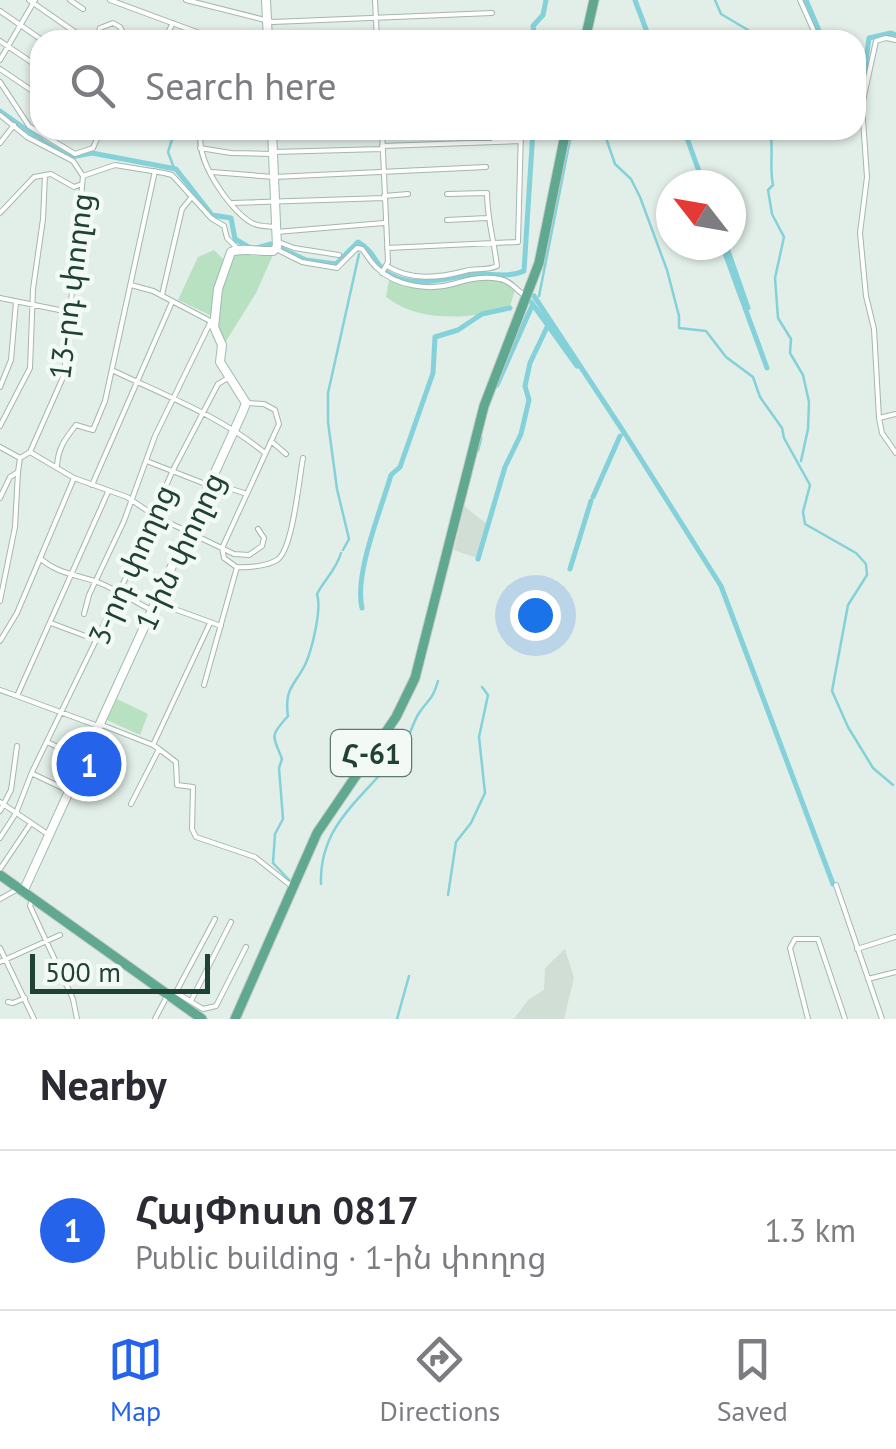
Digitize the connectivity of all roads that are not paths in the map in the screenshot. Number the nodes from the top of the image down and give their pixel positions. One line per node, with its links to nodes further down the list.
1 (70, 0): 9 (street)
2 (110, 0): 14 (street)
3 (186, 0): 13 (street)
4 (266, 0): 13 (main road)
5 (376, 0): 12 (street)
6 (594, 0): 23 (main road)
7 (800, 0): 24 (street)
8 (32, 1): 15 (street); 16 (street)
9 (83, 9)
10 (0, 11): 15 (street)
11 (492, 13): 12 (street)
12 (376, 16): 13 (street); 22 (street)
13 (267, 20): 21 (main road)
14 (173, 23): 19 (street); 20 (street)
15 (21, 26): 25 (street); 28 (street)
16 (72, 30)
17 (99, 30): 18 (street)
18 (122, 30)
19 (169, 30)
20 (192, 30)
21 (268, 30)
22 (377, 30)
23 (587, 30)
24 (814, 30)
25 (30, 32)
26 (896, 40): 32 (street)
27 (0, 41): 28 (street)
28 (8, 47): 29 (street); 30 (street)
29 (0, 60)
30 (30, 61)
31 (0, 69): 34 (street)
32 (866, 77)
33 (0, 82): 37 (street)
34 (30, 89)
35 (0, 115): 36 (street)
36 (14, 125): 38 (street); 49 (street)
37 (30, 126)
38 (30, 138)
39 (33, 140): 58 (street)
40 (52, 140): 41 (street)
41 (98, 140)
42 (201, 140): 50 (street)
43 (272, 140): 52 (main road)
44 (382, 140): 51 (street)
45 (564, 140): 80 (main road, Հ-61)
46 (862, 140): 96 (street)
47 (520, 141): 48 (street); 72 (street)
48 (494, 142): 51 (street)
49 (0, 143)
50 (200, 148): 52 (street); 55 (street)
51 (382, 148): 52 (street); 56 (street)
52 (273, 153): 59 (main road)
53 (486, 168): 56 (street)
54 (155, 171): 58 (street); 64 (street); 78 (street)
55 (212, 172): 59 (street); 66 (street)
56 (383, 172): 59 (street); 63 (street)
57 (45, 175): 60 (street); 67 (street); 84 (street)
58 (83, 176): 60 (street, 13-րդ փողոց)
59 (274, 177): 65 (main road)
60 (82, 184): 85 (street, 13-րդ փողոց)
61 (408, 194): 63 (street)
62 (447, 194): 68 (street)
63 (384, 197): 65 (street); 70 (street)
64 (191, 198): 74 (street); 79 (street)
65 (275, 202): 66 (street); 71 (main road)
66 (232, 203): 71 (street)
67 (0, 214)
68 (486, 218): 69 (street); 72 (street)
69 (447, 220)
70 (384, 223): 71 (street); 73 (street)
71 (276, 240): 74 (main road); 75 (street); 77 (street)
72 (494, 243): 73 (street); 76 (street)
73 (387, 248): 76 (street)
74 (238, 249): 86 (main road)
75 (339, 255)
76 (386, 266): 77 (street)
77 (382, 273): 80 (street)
78 (131, 285): 79 (street); 87 (street)
79 (162, 295): 83 (street)
80 (528, 297): 155 (main road, Հ-61)
81 (0, 298): 82 (street)
82 (16, 302): 84 (street); 90 (street)
83 (172, 302): 86 (street); 89 (street)
84 (34, 306): 85 (street); 97 (street)
85 (68, 312): 102 (street, 13-րդ փողոց)
86 (212, 322): 88 (main road); 91 (street)
87 (114, 371): 89 (street); 108 (street)
88 (228, 378): 92 (main road); 94 (street, 3-րդ փողոց)
89 (137, 382): 91 (street); 113 (street)
90 (0, 387)
91 (174, 400): 94 (street); 107 (street)
92 (246, 403): 98 (main road, 1-ին փողոց); 99 (street)
93 (896, 404): 95 (street)
94 (203, 411): 98 (street); 109 (street, 3-րդ փողոց)
95 (893, 414): 96 (street)
96 (879, 418): 101 (street)
97 (0, 426)
98 (234, 430): 103 (street); 112 (main road, 1-ին փողոց)
99 (271, 441): 103 (street); 104 (street)
100 (0, 447): 105 (street)
101 (895, 451)
102 (30, 452): 105 (street); 108 (street)
103 (265, 453): 115 (street)
104 (286, 454)
105 (20, 458): 110 (street)
106 (303, 458): 123 (street)
107 (146, 460): 109 (street); 117 (street)
108 (57, 466): 111 (street)
109 (173, 470): 112 (street); 118 (street, 3-րդ փողոց)
110 (18, 472): 116 (street); 127 (street)
111 (74, 478): 113 (street); 122 (street)
112 (209, 483): 115 (street); 120 (main road, 1-ին փողոց)
113 (92, 485): 114 (street)
114 (108, 492): 117 (street); 124 (street)
115 (247, 494): 121 (street)
116 (0, 498)
117 (132, 501): 118 (street); 125 (street)
118 (155, 516): 120 (street); 126 (street, 3-րդ փողոց)
119 (258, 529): 121 (street)
120 (188, 530): 121 (street); 128 (main road, 1-ին փողոց)
121 (222, 547): 123 (street)
122 (40, 558): 124 (street); 134 (street)
123 (237, 567): 132 (street)
124 (73, 572): 125 (street); 131 (street)
125 (98, 582): 126 (street); 129 (street)
126 (119, 593): 128 (street); 133 (street, 3-րդ փողոց)
127 (0, 601)
128 (153, 606): 130 (street); 139 (main road, 1-ին փողոց)
129 (84, 614)
130 (210, 622): 132 (street); 142 (street)
131 (51, 623): 133 (street); 137 (street)
132 (220, 626): 135 (street)
133 (96, 640): 138 (street, 3-րդ փողոց)
134 (0, 641)
135 (204, 684)
136 (0, 690): 137 (street)
137 (17, 696): 138 (street)
138 (62, 712): 139 (street); 140 (street, 3-րդ փողոց)
139 (99, 725): 142 (street); 143 (main road, 1-ին փողոց)
140 (47, 742): 143 (street); 144 (street, 3-րդ փողոց)
141 (18, 746): 146 (street)
142 (156, 747): 147 (street); 155 (street)
143 (83, 758): 145 (main road, 1-ին փողոց)
144 (34, 774): 145 (street); 149 (street, 3-րդ փողոց)
145 (69, 792): 151 (main road, 1-ին փողոց)
146 (2, 804): 148 (street); 149 (street)
147 (131, 804)
148 (0, 811)
149 (16, 814): 150 (street); 152 (street, 3-րդ փողոց)
150 (31, 823): 151 (street); 153 (street)
151 (49, 835): 156 (main road, 1-ին փողոց)
152 (0, 838)
153 (0, 872): 156 (main road)
154 (836, 885): 165 (street)
155 (294, 888): 173 (main road, Հ-61)
156 (25, 893): 157 (street); 162 (street); 169 (main road)
157 (0, 898)
158 (215, 919): 169 (street)
159 (230, 922): 171 (street)
160 (60, 935): 162 (street)
161 (895, 937): 165 (street)
162 (46, 941): 166 (street); 176 (street)
163 (246, 947): 171 (street)
164 (0, 948): 166 (street)
165 (857, 949): 168 (street)
166 (3, 961): 170 (street)
167 (896, 972): 168 (street)
168 (868, 979): 182 (street)
169 (172, 994): 171 (street); 174 (main road); 177 (street)
170 (25, 998): 172 (street); 175 (street)
171 (191, 1001)
172 (8, 1002)
173 (238, 1007): 178 (main road, Հ-61); 179 (main road, Հ-61)
174 (203, 1018)
175 (34, 1019)
176 (77, 1019)
177 (155, 1019)
178 (227, 1019)
179 (235, 1019)
180 (808, 1019): 181 (street)
181 (845, 1019)
182 (882, 1019)

